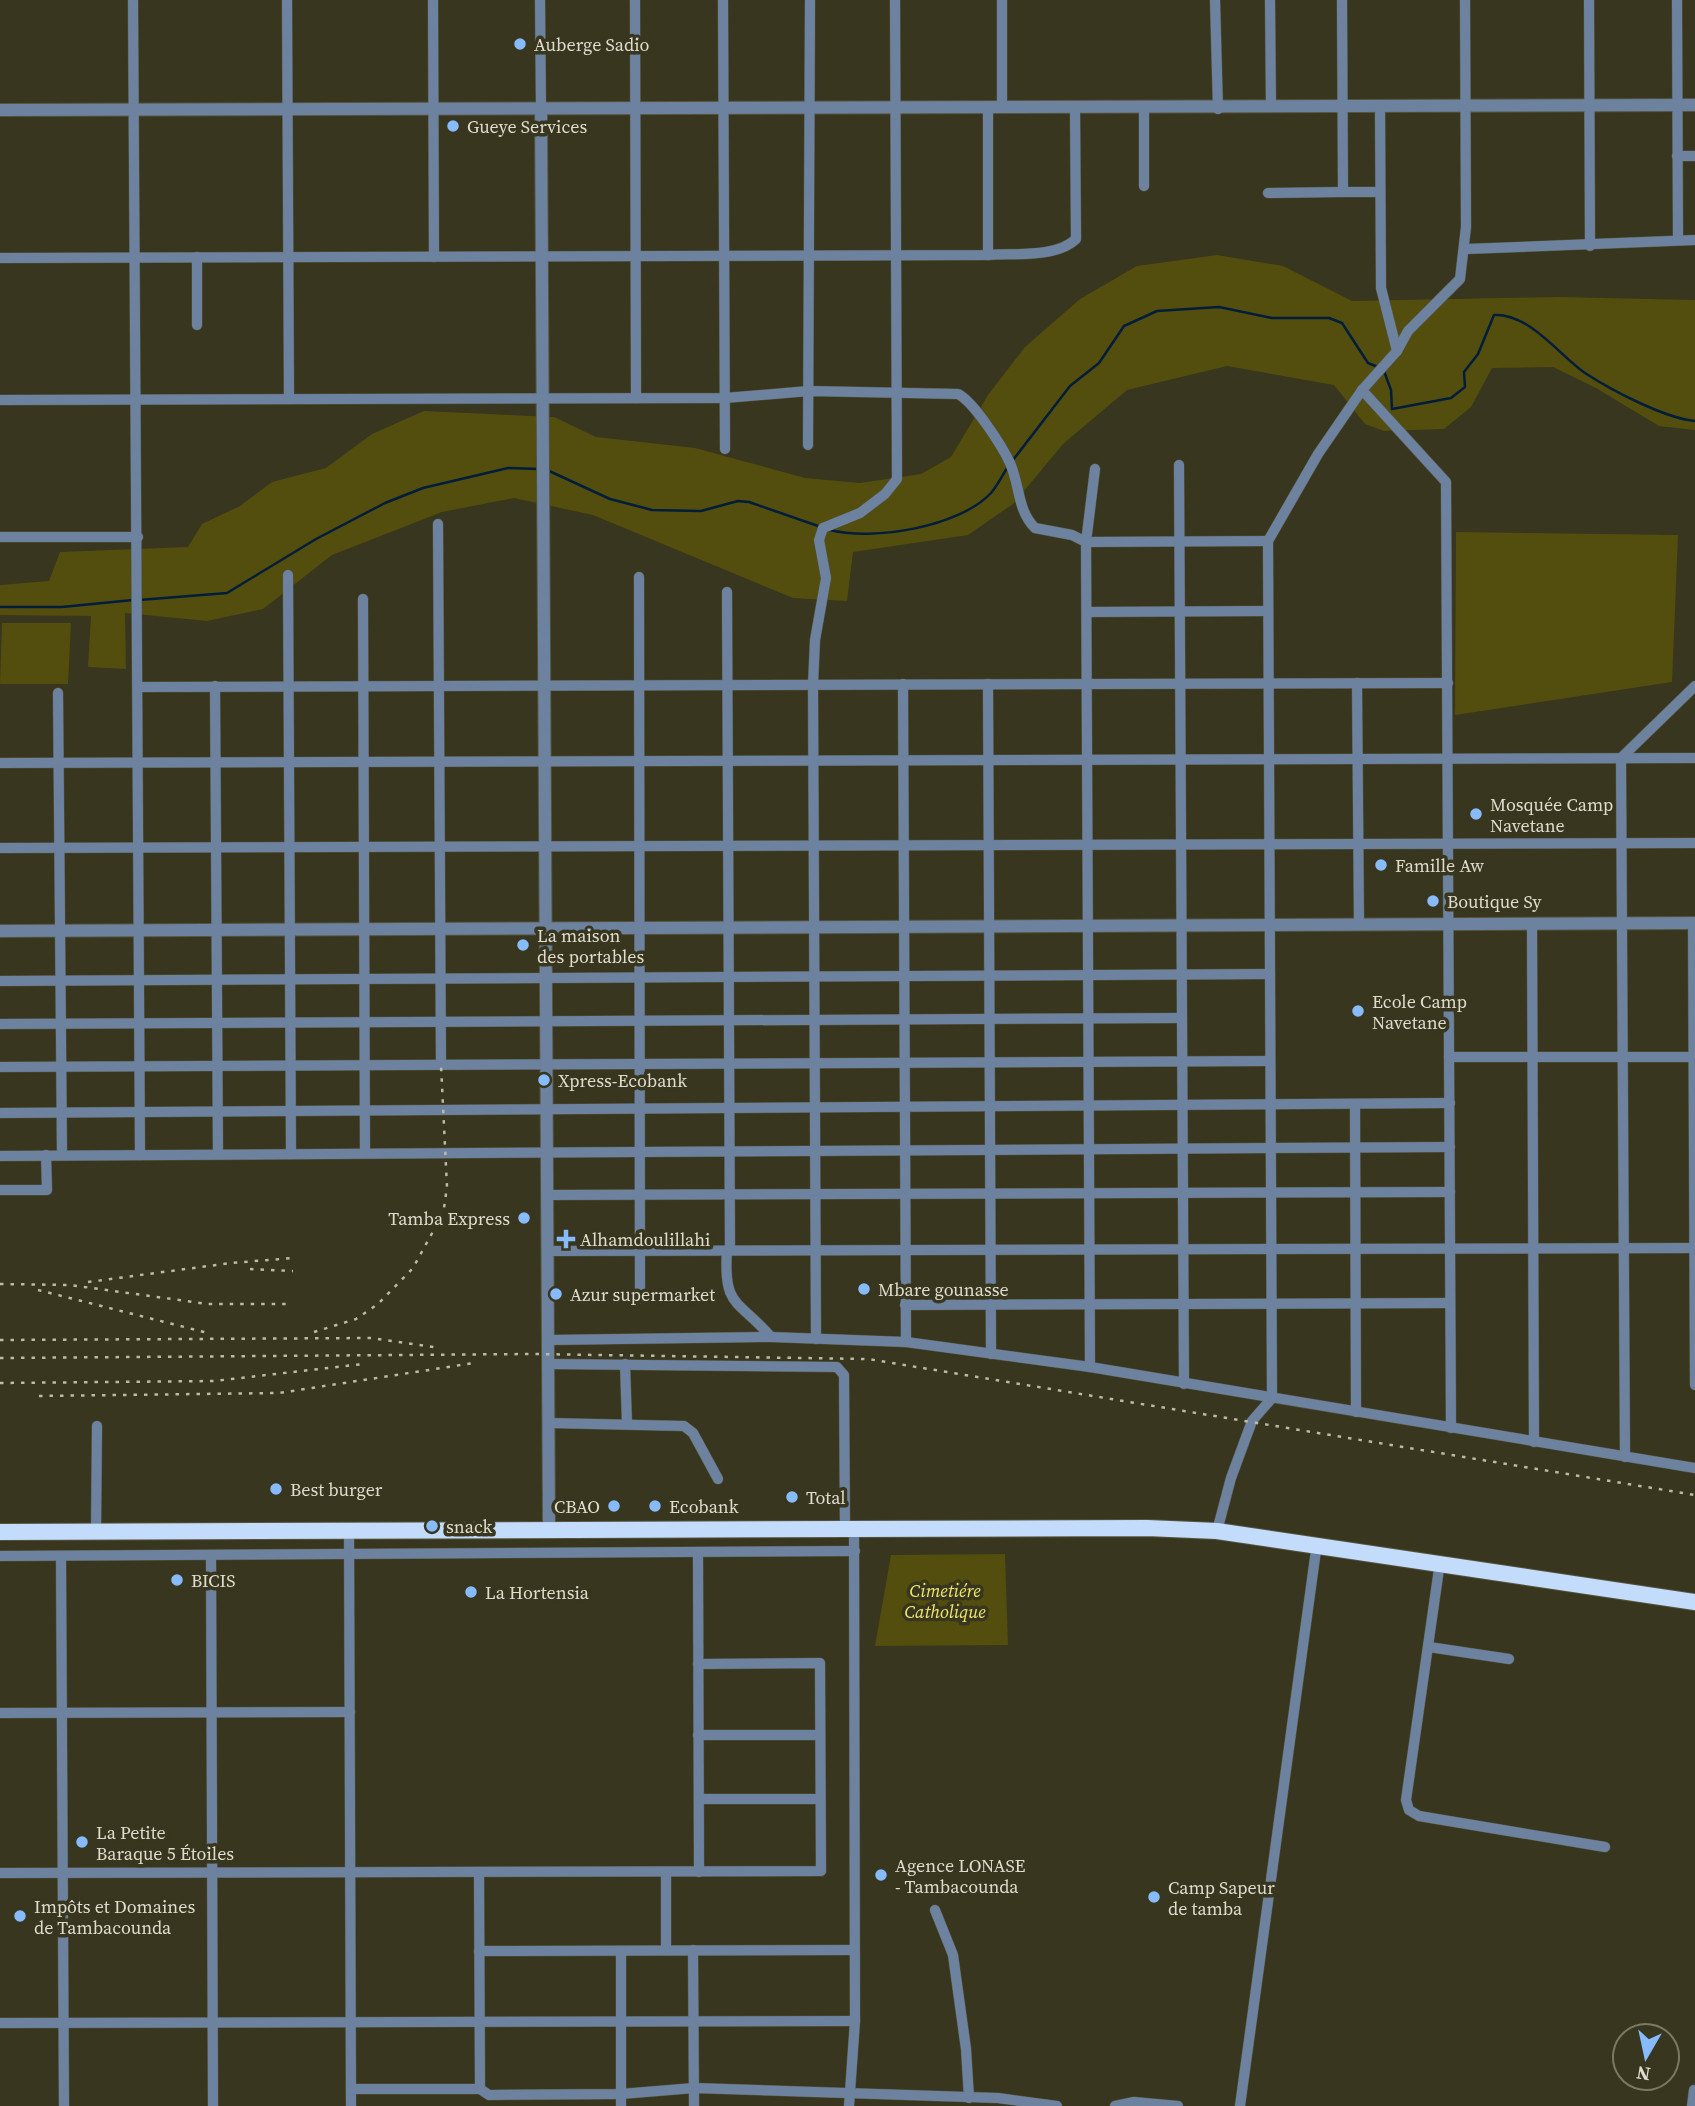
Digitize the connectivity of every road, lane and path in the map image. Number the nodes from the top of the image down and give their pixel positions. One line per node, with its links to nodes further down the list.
1 (133, 0): 36 (street)
2 (287, 0): 31 (street)
3 (433, 0): 32 (street)
4 (540, 0): 33 (street)
5 (635, 0): 26 (street)
6 (723, 0): 27 (street)
7 (810, 0): 28 (street)
8 (895, 0): 29 (street)
9 (1002, 0): 21 (street)
10 (1214, 0): 34 (street)
11 (1270, 0): 24 (street)
12 (1342, 0): 25 (street)
13 (1465, 0): 17 (street)
14 (1589, 0): 18 (street)
15 (1677, 0): 19 (street)
16 (1380, 106): 17 (street); 25 (street); 41 (street)
17 (1465, 106): 18 (street); 46 (street)
18 (1590, 106): 19 (street); 45 (street)
19 (1677, 106): 20 (street); 37 (street)
20 (1695, 106)
21 (1002, 107): 22 (street); 30 (street)
22 (1075, 107): 23 (street); 47 (street)
23 (1144, 107): 34 (street); 39 (street)
24 (1271, 107): 25 (street); 34 (street)
25 (1343, 107): 40 (street)
26 (635, 108): 27 (street); 33 (street); 48 (street)
27 (723, 108): 28 (street); 49 (street)
28 (810, 108): 29 (street); 50 (street)
29 (896, 108): 30 (street); 51 (street)
30 (988, 108): 47 (street)
31 (288, 109): 32 (street); 36 (street); 53 (street)
32 (433, 109): 33 (street); 54 (street)
33 (541, 109): 55 (street)
34 (1218, 109)
35 (0, 110): 36 (street)
36 (134, 110): 57 (street)
37 (1678, 156): 38 (street); 43 (street)
38 (1695, 156)
39 (1144, 186)
40 (1343, 192): 41 (street); 42 (street)
41 (1380, 192): 59 (street)
42 (1268, 193)
43 (1678, 240): 44 (street); 45 (street)
44 (1695, 240)
45 (1590, 246): 46 (street)
46 (1466, 249): 59 (street)
47 (988, 255): 51 (street)
48 (636, 256): 49 (street); 55 (street); 64 (street)
49 (724, 256): 50 (street); 65 (street)
50 (811, 256): 51 (street); 61 (street)
51 (897, 256): 62 (street)
52 (197, 257): 53 (street); 57 (street); 58 (street)
53 (289, 257): 54 (street); 66 (street)
54 (434, 257): 55 (street)
55 (542, 257): 63 (street)
56 (0, 258): 57 (street)
57 (135, 258): 68 (street)
58 (197, 325)
59 (1396, 351): 60 (street)
60 (1362, 390): 76 (street); 87 (street)
61 (809, 391): 62 (street); 65 (street); 69 (street)
62 (897, 392): 77 (street); 96 (street)
63 (542, 398): 64 (street); 66 (street); 93 (street)
64 (636, 398): 65 (street)
65 (725, 398): 70 (street)
66 (289, 399): 68 (street)
67 (0, 400): 68 (street)
68 (136, 400): 75 (street)
69 (808, 445)
70 (725, 449)
71 (1179, 464): 78 (street)
72 (1095, 469): 77 (street)
73 (438, 524): 100 (street)
74 (0, 537): 75 (street)
75 (138, 537): 102 (street)
76 (1268, 541): 78 (street); 83 (street)
77 (1086, 542): 78 (street); 84 (street)
78 (1180, 542): 85 (street)
79 (288, 575): 98 (street)
80 (639, 577): 94 (street)
81 (727, 592): 95 (street)
82 (363, 599): 99 (street)
83 (1268, 611): 85 (street); 92 (street)
84 (1087, 612): 85 (street); 90 (street)
85 (1180, 612): 91 (street)
86 (1357, 683): 87 (street); 92 (street); 107 (street)
87 (1448, 683): 108 (street)
88 (902, 684): 89 (street); 96 (street); 109 (street)
89 (988, 684): 90 (street); 110 (street)
90 (1087, 684): 91 (street); 111 (street)
91 (1180, 684): 92 (street); 112 (street)
92 (1268, 684): 106 (street)
93 (545, 685): 94 (street); 100 (street); 113 (street)
94 (639, 685): 95 (street); 114 (street)
95 (728, 685): 96 (street); 115 (street)
96 (813, 685): 116 (street)
97 (215, 686): 98 (street); 102 (street); 117 (street)
98 (289, 686): 99 (street); 118 (street)
99 (363, 686): 100 (street); 119 (street)
100 (439, 686): 120 (street)
101 (1695, 686): 104 (street)
102 (138, 687): 123 (street)
103 (58, 693): 122 (street)
104 (1621, 758): 105 (street); 108 (street); 124 (street)
105 (1695, 758)
106 (1269, 759): 107 (street); 112 (street); 126 (street)
107 (1358, 759): 108 (street); 127 (street)
108 (1448, 759): 128 (street)
109 (903, 760): 110 (street); 116 (street); 129 (street)
110 (988, 760): 111 (street); 130 (street)
111 (1087, 760): 112 (street); 131 (street)
112 (1181, 760): 132 (street)
113 (546, 761): 114 (street); 120 (street); 133 (street)
114 (640, 761): 115 (street); 134 (street)
115 (728, 761): 116 (street); 135 (street)
116 (814, 761): 136 (street)
117 (216, 762): 118 (street); 123 (street); 137 (street)
118 (289, 762): 119 (street); 138 (street)
119 (363, 762): 120 (street); 139 (street)
120 (439, 762): 140 (street)
121 (0, 763): 122 (street)
122 (59, 763): 123 (street); 142 (street)
123 (139, 763): 143 (street)
124 (1622, 843): 125 (street); 128 (street); 145 (street)
125 (1695, 843)
126 (1269, 844): 127 (street); 132 (street); 151 (street)
127 (1358, 844): 128 (street); 147 (street)
128 (1448, 844): 148 (street)
129 (903, 845): 130 (street); 136 (street); 152 (street)
130 (988, 845): 131 (street); 153 (street)
131 (1088, 845): 132 (street); 149 (street)
132 (1181, 845): 150 (street)
133 (546, 846): 134 (street); 140 (street); 156 (street)
134 (640, 846): 135 (street); 157 (street)
135 (728, 846): 136 (street); 154 (street)
136 (814, 846): 155 (street)
137 (216, 847): 138 (street); 143 (street); 163 (street)
138 (289, 847): 139 (street); 158 (street)
139 (364, 847): 140 (street); 159 (street)
140 (440, 847): 160 (street)
141 (0, 848): 142 (street)
142 (59, 848): 143 (street); 161 (street)
143 (139, 848): 162 (street)
144 (1532, 923): 145 (street); 148 (street); 197 (street)
145 (1621, 923): 146 (street); 198 (street)
146 (1694, 923): 199 (street)
147 (1359, 924): 148 (street); 151 (street)
148 (1449, 924): 196 (street)
149 (1088, 925): 150 (street); 153 (street); 167 (street)
150 (1181, 925): 151 (street); 168 (street)
151 (1270, 925): 165 (street)
152 (904, 926): 153 (street); 155 (street); 170 (street)
153 (989, 926): 166 (street)
154 (729, 927): 155 (street); 157 (street); 172 (street)
155 (814, 927): 169 (street)
156 (547, 928): 157 (street); 160 (street); 174 (street)
157 (640, 928): 171 (street)
158 (290, 929): 159 (street); 163 (street); 176 (street)
159 (364, 929): 160 (street); 177 (street)
160 (440, 929): 173 (street)
161 (60, 930): 162 (street); 164 (street); 178 (street)
162 (138, 930): 163 (street); 179 (street)
163 (216, 930): 175 (street)
164 (0, 931)
165 (1270, 974): 168 (street); 201 (street)
166 (989, 975): 167 (street); 170 (street); 182 (street)
167 (1088, 975): 168 (street); 183 (street)
168 (1182, 975): 181 (street)
169 (815, 976): 170 (street); 172 (street); 185 (street)
170 (904, 976): 186 (street)
171 (641, 977): 172 (street); 174 (street); 188 (street)
172 (729, 977): 184 (street)
173 (440, 978): 174 (street); 177 (street); 189 (street)
174 (547, 978): 187 (street)
175 (217, 979): 176 (street); 179 (street); 190 (street)
176 (290, 979): 177 (street); 191 (street)
177 (365, 979): 192 (street)
178 (60, 980): 179 (street); 180 (street); 194 (street)
179 (139, 980): 195 (street)
180 (0, 981)
181 (1182, 1018): 183 (street); 200 (street)
182 (989, 1019): 183 (street); 186 (street); 203 (street)
183 (1089, 1019): 204 (street)
184 (729, 1020): 185 (street); 188 (street); 205 (street)
185 (815, 1020): 186 (street); 206 (street)
186 (904, 1020): 202 (street)
187 (547, 1021): 188 (street); 189 (street); 207 (street)
188 (641, 1021): 208 (street)
189 (440, 1022): 192 (street); 211 (street)
190 (217, 1023): 191 (street); 195 (street); 213 (street)
191 (290, 1023): 192 (street); 209 (street)
192 (365, 1023): 210 (street)
193 (0, 1024): 194 (street)
194 (61, 1024): 195 (street); 215 (street)
195 (140, 1024): 212 (street)
196 (1449, 1057): 197 (street); 216 (street)
197 (1532, 1057): 198 (street); 264 (street)
198 (1623, 1057): 199 (street); 265 (street)
199 (1694, 1057): 266 (street)
200 (1182, 1061): 201 (street); 204 (street); 220 (street)
201 (1270, 1061): 217 (street)
202 (904, 1062): 203 (street); 206 (street); 223 (street)
203 (989, 1062): 204 (street); 221 (street)
204 (1089, 1062): 219 (street)
205 (729, 1063): 206 (street); 208 (street); 225 (street)
206 (815, 1063): 222 (street)
207 (547, 1064): 208 (street); 211 (street); 226 (street)
208 (641, 1064): 224 (street)
209 (290, 1065): 210 (street); 213 (street); 229 (street)
210 (365, 1065): 211 (street); 227 (street)
211 (441, 1065)
212 (140, 1066): 213 (street); 215 (street); 232 (street)
213 (217, 1066): 228 (street)
214 (0, 1067): 215 (street)
215 (61, 1067): 231 (street)
216 (1450, 1103): 218 (street); 234 (street)
217 (1271, 1104): 218 (street); 220 (street); 236 (street)
218 (1355, 1104): 233 (street)
219 (1089, 1105): 220 (street); 221 (street); 238 (street)
220 (1182, 1105): 235 (street)
221 (990, 1106): 223 (street); 237 (street)
222 (815, 1107): 223 (street); 225 (street); 239 (street)
223 (905, 1107): 240 (street)
224 (641, 1108): 225 (street); 226 (street); 243 (street)
225 (730, 1108): 241 (street)
226 (547, 1109): 227 (street); 242 (street)
227 (365, 1110): 229 (street); 244 (street)
228 (217, 1111): 229 (street); 232 (street); 245 (street)
229 (291, 1111): 246 (street)
230 (0, 1112): 231 (street)
231 (61, 1112): 232 (street); 248 (street)
232 (140, 1112): 249 (street)
233 (1355, 1147): 234 (street); 236 (street); 252 (street)
234 (1450, 1147): 253 (street)
235 (1182, 1148): 236 (street); 238 (street); 255 (street)
236 (1271, 1148): 256 (street)
237 (990, 1149): 238 (street); 240 (street); 261 (street)
238 (1089, 1149): 254 (street)
239 (816, 1150): 240 (street); 241 (street); 259 (street)
240 (905, 1150): 260 (street)
241 (730, 1151): 243 (street); 258 (street)
242 (548, 1152): 243 (street); 244 (street); 262 (street)
243 (642, 1152): 257 (street)
244 (365, 1153): 246 (street)
245 (218, 1154): 246 (street); 249 (street)
246 (291, 1154)
247 (46, 1155): 248 (street); 250 (street); 251 (street)
248 (62, 1155): 249 (street)
249 (141, 1155)
250 (0, 1156)
251 (0, 1190)
252 (1355, 1192): 253 (street); 256 (street); 270 (street)
253 (1450, 1192): 263 (street)
254 (1090, 1193): 255 (street); 261 (street); 267 (street)
255 (1183, 1193): 256 (street); 268 (street)
256 (1271, 1193): 269 (street)
257 (642, 1194): 258 (street); 262 (street); 276 (street)
258 (730, 1194): 259 (street); 271 (street)
259 (816, 1194): 260 (street); 272 (street)
260 (905, 1194): 261 (street); 273 (street)
261 (990, 1194): 274 (street)
262 (548, 1195): 275 (street)
263 (1450, 1248): 264 (street); 270 (street); 278 (street)
264 (1534, 1248): 265 (street); 303 (street)
265 (1624, 1248): 266 (street); 304 (street)
266 (1695, 1248): 285 (street)
267 (1090, 1249): 268 (street); 274 (street); 279 (street)
268 (1183, 1249): 269 (street); 280 (street)
269 (1271, 1249): 270 (street); 281 (street)
270 (1355, 1249): 282 (street)
271 (728, 1250): 272 (street); 276 (street); 286 (street)
272 (816, 1250): 273 (street); 287 (street)
273 (905, 1250): 274 (street); 283 (street)
274 (990, 1250): 284 (street)
275 (548, 1251): 276 (street); 288 (street)
276 (642, 1251): 277 (street)
277 (640, 1298)
278 (1450, 1303): 282 (street); 302 (street)
279 (1090, 1304): 280 (street); 284 (street); 293 (street)
280 (1183, 1304): 281 (street); 295 (street)
281 (1272, 1304): 282 (street); 297 (street)
282 (1356, 1304): 298 (street)
283 (905, 1305): 284 (street); 289 (street)
284 (991, 1305): 290 (street)
285 (1695, 1326): 294 (street)
286 (771, 1337): 287 (street); 288 (street)
287 (816, 1339): 289 (street)
288 (549, 1340): 291 (street)
289 (906, 1342): 290 (street)
290 (991, 1354): 293 (street)
291 (549, 1364): 292 (street); 299 (street)
292 (625, 1364): 300 (street); 307 (street)
293 (1090, 1367): 295 (street)
294 (1695, 1371): 296 (street)
295 (1184, 1384): 297 (street)
296 (1695, 1385)
297 (1272, 1398): 298 (street); 312 (street)
298 (1356, 1412): 302 (street)
299 (549, 1423): 300 (street); 308 (street)
300 (627, 1424): 306 (street)
301 (97, 1426): 310 (street)
302 (1451, 1428): 303 (street)
303 (1534, 1443): 304 (street)
304 (1625, 1457): 305 (street)
305 (1695, 1468)
306 (718, 1479)
307 (850, 1529): 308 (highway); 312 (highway); 314 (street)
308 (550, 1530): 311 (highway)
309 (0, 1531): 310 (highway)
310 (96, 1531): 311 (highway)
311 (349, 1531): 316 (street)
312 (1217, 1531): 313 (highway)
313 (1317, 1543): 320 (highway); 372 (street)
314 (855, 1551): 315 (street); 343 (street)
315 (698, 1552): 316 (street); 324 (street)
316 (349, 1554): 317 (street); 325 (street)
317 (211, 1555): 319 (street); 328 (street)
318 (0, 1556): 319 (street)
319 (61, 1556): 327 (street)
320 (1440, 1562): 321 (highway); 322 (street)
321 (1695, 1602)
322 (1429, 1647): 323 (street); 333 (street)
323 (1509, 1659)
324 (698, 1664): 329 (street); 330 (street)
325 (350, 1712): 328 (street); 337 (street)
326 (0, 1713): 327 (street)
327 (62, 1713): 328 (street); 335 (street)
328 (212, 1713): 336 (street)
329 (698, 1735): 330 (street); 331 (street)
330 (820, 1735): 332 (street)
331 (699, 1799): 332 (street); 340 (street)
332 (820, 1799): 340 (street)
333 (1605, 1847)
334 (0, 1872): 335 (street)
335 (63, 1872): 336 (street); 351 (street)
336 (212, 1872): 337 (street); 352 (street)
337 (350, 1872): 338 (street); 353 (street)
338 (479, 1872): 339 (street); 344 (street)
339 (666, 1872): 340 (street); 346 (street)
340 (699, 1872)
341 (935, 1910): 361 (street)
342 (693, 1950): 343 (street); 346 (street); 348 (street)
343 (853, 1950): 349 (street)
344 (479, 1951): 345 (street); 354 (street)
345 (621, 1951): 346 (street); 347 (street)
346 (666, 1951)
347 (621, 2021): 348 (street); 354 (street); 358 (street)
348 (694, 2021): 349 (street); 355 (street)
349 (855, 2021): 359 (street)
350 (0, 2022): 351 (street)
351 (64, 2022): 352 (street); 363 (street)
352 (213, 2022): 353 (street); 364 (street)
353 (351, 2022): 354 (street); 356 (street)
354 (479, 2022): 360 (street)
355 (694, 2088): 358 (street); 359 (street); 367 (street)
356 (351, 2089): 360 (street); 365 (street)
357 (1694, 2090): 373 (street)
358 (621, 2094): 360 (street); 366 (street)
359 (849, 2094): 362 (street); 368 (street)
360 (486, 2097)
361 (970, 2098): 362 (street); 369 (street)
362 (926, 2101)
363 (64, 2106)
364 (214, 2106)
365 (351, 2106)
366 (621, 2106)
367 (694, 2106)
368 (849, 2106)
369 (1057, 2106)
370 (1115, 2106): 371 (street)
371 (1178, 2106)
372 (1240, 2106)
373 (1692, 2106)

